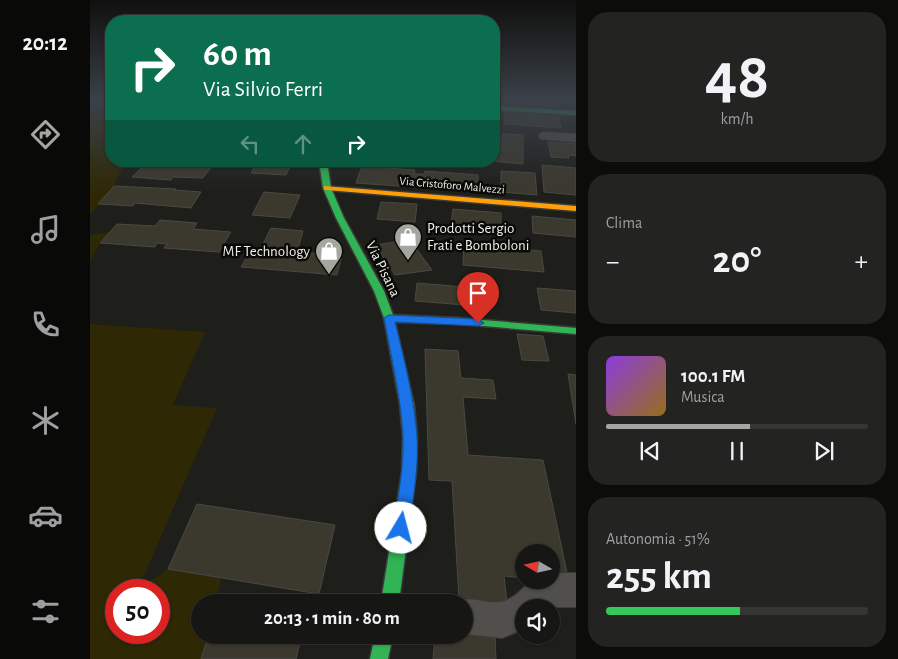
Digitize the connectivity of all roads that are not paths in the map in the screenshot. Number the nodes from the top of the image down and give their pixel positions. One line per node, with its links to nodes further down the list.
1 (546, 136): 2 (street)
2 (576, 138)
3 (324, 167): 4 (main road, Via Pisana)
4 (326, 188): 5 (main road, Via Cristoforo Malvezzi); 6 (main road, Via Pisana)
5 (576, 209)
6 (389, 318): 7 (main road); 9 (main road, Via Pisana)
7 (576, 331)
8 (576, 590): 10 (street)
9 (391, 594)
10 (536, 599)
11 (515, 614): 12 (street)
12 (473, 617)
13 (382, 644): 14 (main road)
14 (379, 659)

